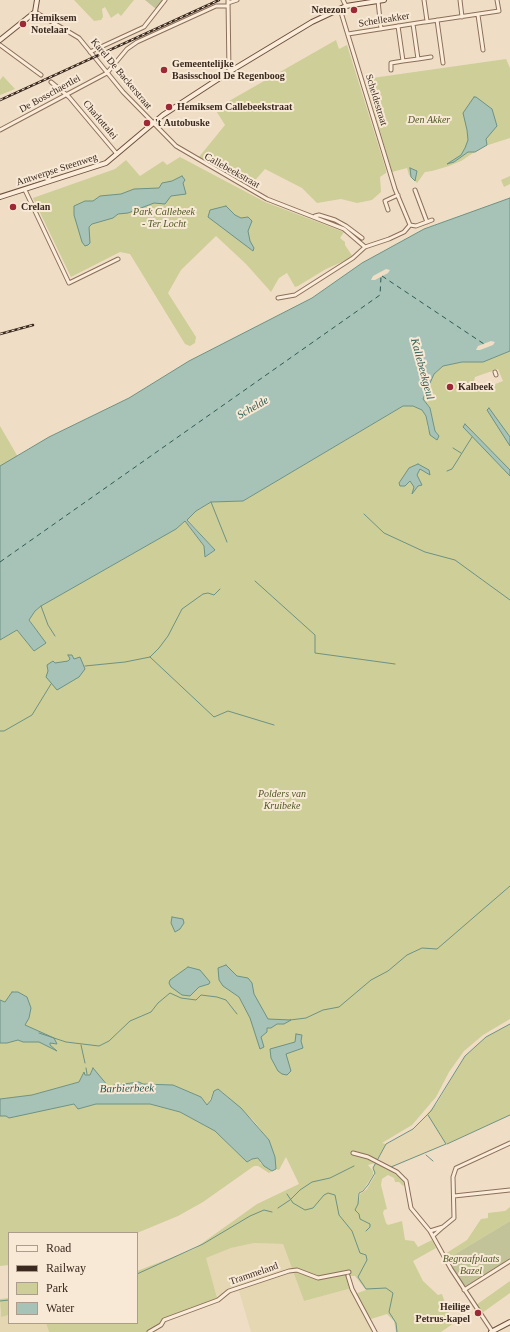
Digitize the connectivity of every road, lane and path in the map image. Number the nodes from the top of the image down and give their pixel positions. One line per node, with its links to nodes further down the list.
1 (37, 0): 13 (main road)
2 (165, 0): 25 (street)
3 (237, 0): 10 (street)
4 (343, 0): 11 (street)
5 (384, 0): 9 (main road, Antwerpse Steenweg)
6 (424, 0): 17 (street)
7 (460, 0): 15 (street)
8 (497, 0): 14 (street, Schelleakker)
9 (378, 1): 11 (main road, Antwerpse Steenweg); 20 (street)
10 (228, 3): 31 (street); 32 (street)
11 (346, 6): 12 (main road, Antwerpse Steenweg)
12 (340, 9): 21 (street, Scheldestraat); 31 (main road, Antwerpse Steenweg)
13 (35, 12): 22 (main road); 25 (street, Karel De Backerstraat)
14 (478, 15): 15 (street, Schelleakker); 24 (street)
15 (462, 17): 16 (street, Schelleakker)
16 (437, 20): 17 (street, Schelleakker); 29 (street)
17 (425, 22): 18 (street, Schelleakker)
18 (413, 24): 19 (street, Schelleakker); 27 (street)
19 (398, 26): 20 (street, Schelleakker); 28 (street)
20 (381, 29): 21 (street, Schelleakker)
21 (348, 34): 41 (street, Scheldestraat)
22 (0, 40)
23 (0, 45): 33 (street)
24 (483, 50)
25 (90, 52): 32 (street, Karel De Backerstraat)
26 (431, 57): 27 (street)
27 (418, 59): 28 (street)
28 (403, 61): 30 (street)
29 (443, 63)
30 (392, 70)
31 (229, 72): 36 (main road, Antwerpse Steenweg)
32 (107, 73): 35 (street, De Bosschaertlei); 36 (street, Karel De Backerstraat)
33 (41, 75)
34 (51, 82): 35 (street, Charlottalei)
35 (67, 94): 37 (street, De Bosschaertlei); 38 (street, Charlottalei)
36 (152, 123): 38 (main road, Antwerpse Steenweg); 44 (street, Callebeekstraat)
37 (0, 130)
38 (117, 154): 39 (main road, Antwerpse Steenweg)
39 (25, 190): 42 (main road, Antwerpse Steenweg); 50 (street)
40 (415, 190): 46 (street)
41 (398, 195): 43 (street); 47 (street, Scheldestraat)
42 (0, 197)
43 (388, 210)
44 (313, 217): 48 (street, Callebeekstraat); 49 (street, Callebeekstraat)
45 (432, 220): 46 (street)
46 (427, 222): 47 (street)
47 (410, 225): 49 (street)
48 (362, 238)
49 (365, 247): 51 (street)
50 (118, 259)
51 (278, 298)
52 (510, 1143): 55 (street)
53 (353, 1153): 57 (street)
54 (510, 1190): 55 (street)
55 (454, 1196): 56 (street)
56 (443, 1227): 57 (street); 58 (street)
57 (430, 1231): 58 (street)
58 (433, 1236): 60 (street)
59 (510, 1261): 60 (street)
60 (464, 1290): 64 (street)
61 (510, 1322): 64 (main road)
62 (149, 1332): 63 (street, Trammeland)
63 (375, 1332)
64 (492, 1332)

